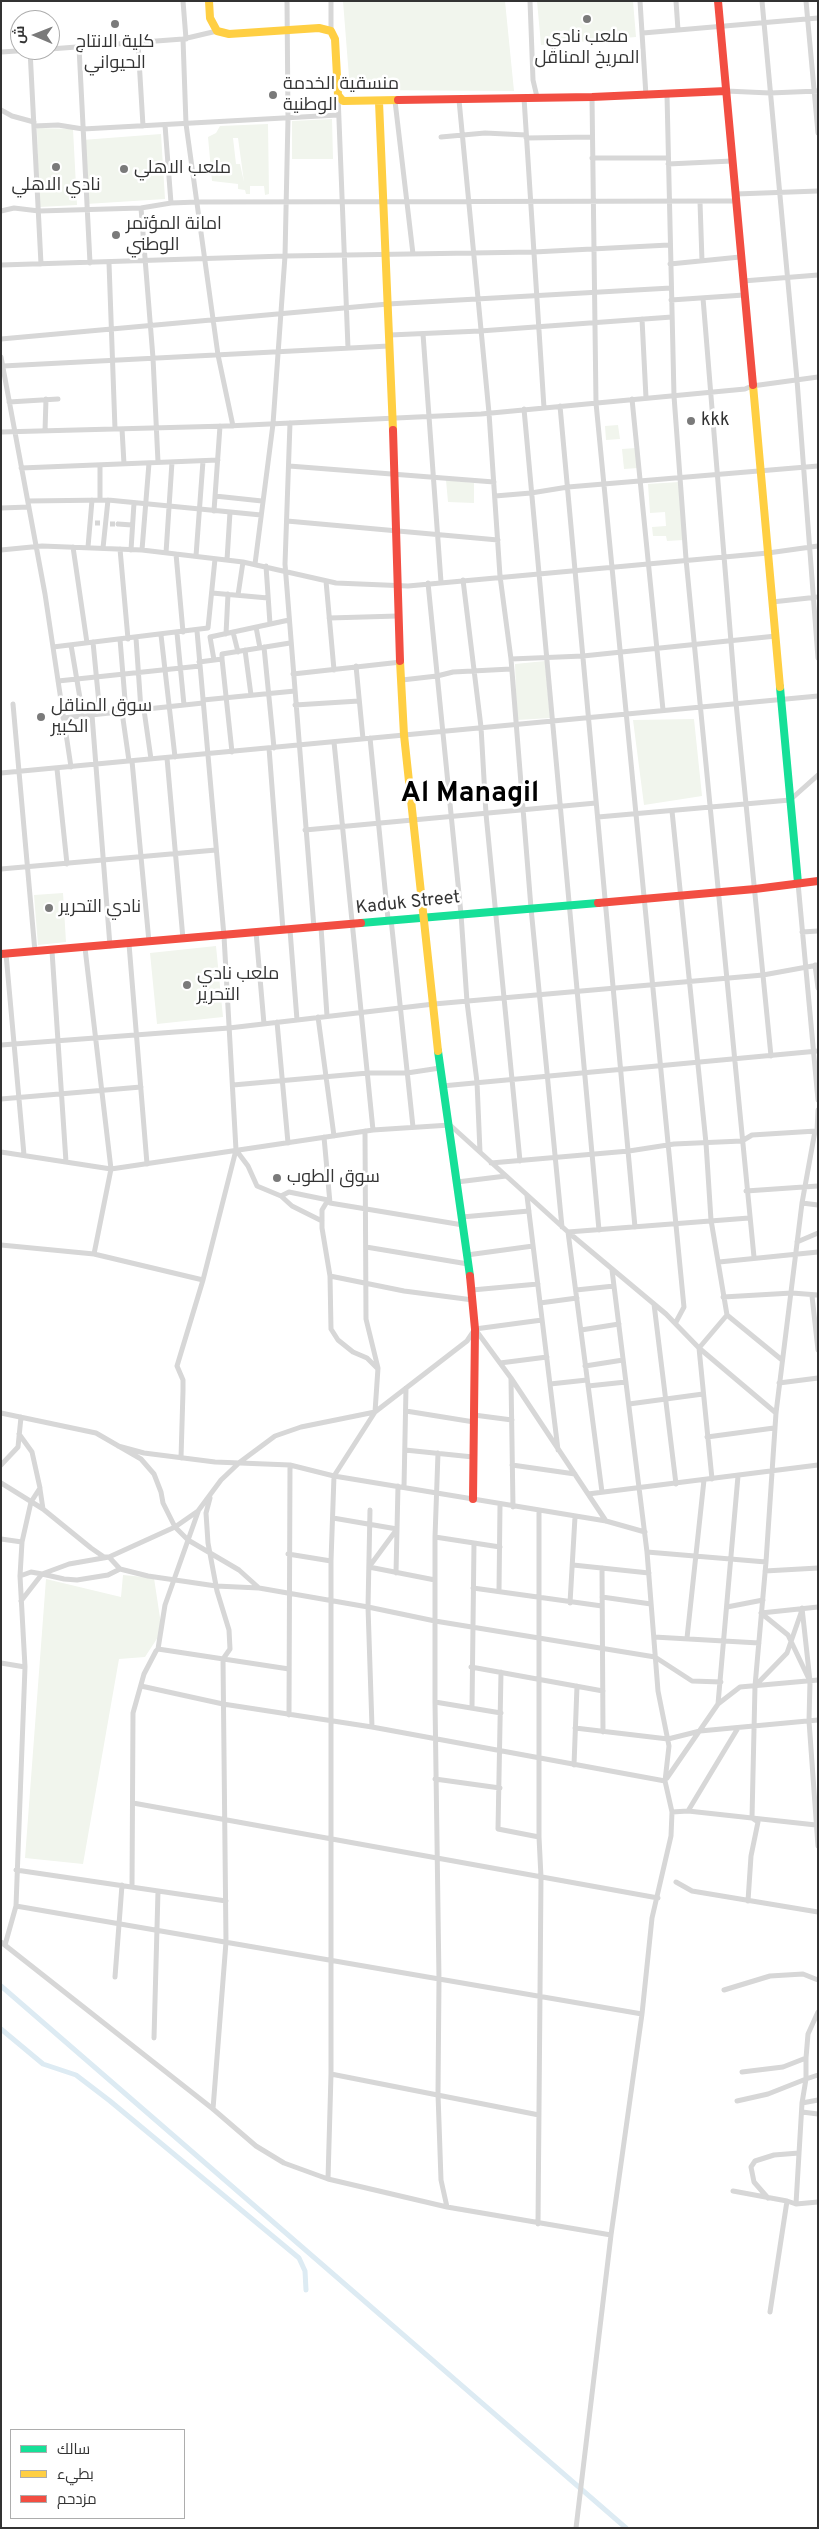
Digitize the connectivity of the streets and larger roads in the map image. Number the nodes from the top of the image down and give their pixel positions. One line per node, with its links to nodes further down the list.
1 (183, 1): 20 (street)
2 (209, 1): 16 (street)
3 (287, 1): 17 (street)
4 (331, 1): 18 (street)
5 (530, 1): 31 (street)
6 (640, 1): 19 (street)
7 (676, 1): 15 (street)
8 (718, 1): 14 (street)
9 (762, 1): 13 (street)
10 (806, 1): 12 (street)
11 (818, 18): 12 (street)
12 (807, 19): 13 (street); 26 (street)
13 (764, 23): 14 (street); 28 (street)
14 (720, 26): 15 (street); 25 (street)
15 (678, 30): 19 (street)
16 (217, 31): 17 (street); 20 (street)
17 (288, 31): 18 (street); 39 (street)
18 (331, 31): 27 (street)
19 (643, 33): 30 (street)
20 (184, 39): 21 (street); 41 (street)
21 (138, 42): 22 (street); 43 (street)
22 (79, 47): 23 (street); 44 (street)
23 (60, 48)
24 (32, 60): 40 (street)
25 (726, 91): 28 (street); 29 (street); 52 (street)
26 (816, 91): 28 (street); 45 (street)
27 (338, 94): 36 (street); 38 (street)
28 (770, 94): 55 (street)
29 (667, 95): 30 (street); 51 (street)
30 (646, 96): 32 (street)
31 (537, 97): 32 (street); 33 (street)
32 (592, 97): 49 (street)
33 (524, 98): 34 (street); 48 (street)
34 (460, 100): 35 (street); 46 (street)
35 (395, 101): 36 (street); 63 (street)
36 (379, 102): 57 (street)
37 (1, 110): 40 (street)
38 (338, 115): 39 (street); 62 (street)
39 (288, 118): 41 (street); 61 (street)
40 (34, 124): 44 (street); 71 (street)
41 (186, 124): 42 (street); 60 (street)
42 (165, 125): 43 (street); 59 (street)
43 (142, 126): 44 (street)
44 (83, 129): 70 (street)
45 (818, 133)
46 (463, 134): 47 (street); 48 (street); 64 (street)
47 (441, 137)
48 (526, 137): 49 (street); 65 (street)
49 (592, 137): 50 (street)
50 (592, 158): 51 (street); 58 (street)
51 (668, 158): 53 (street)
52 (732, 161): 53 (street); 56 (street)
53 (668, 164): 66 (street)
54 (818, 191): 55 (street)
55 (779, 193): 56 (street); 90 (street)
56 (736, 197): 67 (street); 80 (street)
57 (384, 201): 62 (street); 63 (street); 76 (street)
58 (593, 201): 65 (street); 66 (street); 73 (street)
59 (171, 202): 60 (street); 68 (street)
60 (197, 202): 61 (street); 81 (street)
61 (286, 202): 62 (street); 78 (street)
62 (341, 202): 79 (street)
63 (407, 202): 64 (street); 77 (street)
64 (469, 202): 65 (street); 75 (street)
65 (530, 202): 74 (street)
66 (669, 202): 67 (street); 72 (street)
67 (700, 202): 83 (street)
68 (141, 208): 70 (street); 82 (street)
69 (1, 210): 71 (street)
70 (87, 210): 71 (street); 84 (street)
71 (38, 211): 86 (street)
72 (669, 245): 73 (street); 87 (street)
73 (594, 250): 74 (street); 93 (street)
74 (534, 252): 75 (street); 94 (street)
75 (474, 253): 77 (street); 96 (street)
76 (386, 254): 77 (street); 79 (street); 99 (street)
77 (413, 254)
78 (285, 256): 79 (street); 81 (street); 101 (street)
79 (345, 256): 100 (street)
80 (740, 257): 83 (street); 91 (street)
81 (204, 258): 82 (street); 104 (street)
82 (145, 260): 85 (street); 106 (street)
83 (702, 261): 87 (street)
84 (90, 263): 85 (street); 86 (street)
85 (109, 263): 108 (street)
86 (41, 264): 88 (street)
87 (670, 264): 92 (street)
88 (1, 266)
89 (818, 275): 90 (street)
90 (787, 278): 91 (street); 122 (street)
91 (743, 281): 95 (street)
92 (671, 288): 93 (street); 98 (street)
93 (596, 293): 94 (street); 105 (street)
94 (536, 295): 96 (street); 107 (street)
95 (744, 295): 97 (street); 123 (street)
96 (478, 298): 99 (street); 109 (street)
97 (703, 298): 98 (street); 124 (street)
98 (671, 300): 102 (street)
99 (388, 304): 100 (street); 111 (street)
100 (347, 308): 101 (street); 114 (street)
101 (281, 313): 104 (street); 115 (street)
102 (672, 318): 103 (street); 125 (street)
103 (642, 319): 105 (street); 126 (street)
104 (214, 320): 106 (street); 116 (street)
105 (597, 322): 107 (street); 131 (street)
106 (150, 326): 108 (street); 118 (street)
107 (539, 326): 109 (street); 133 (street)
108 (112, 328): 112 (street); 119 (street)
109 (480, 331): 110 (street); 135 (street)
110 (423, 334): 111 (street); 136 (street)
111 (390, 335): 113 (street)
112 (1, 339)
113 (389, 346): 114 (street); 137 (street)
114 (348, 348): 115 (street)
115 (279, 352): 116 (street); 139 (street)
116 (218, 355): 118 (street); 141 (street)
117 (1, 358): 120 (street)
118 (153, 358): 119 (street); 142 (street)
119 (112, 360): 120 (street); 143 (street)
120 (3, 366): 130 (street)
121 (818, 377): 122 (street)
122 (797, 380): 123 (street); 158 (street)
123 (752, 386): 124 (street); 159 (street)
124 (709, 393): 125 (street); 160 (street)
125 (674, 396): 126 (street); 163 (street)
126 (646, 398): 129 (street)
127 (46, 399): 128 (street); 130 (street); 145 (street)
128 (58, 399)
129 (632, 399): 131 (street); 165 (street)
130 (9, 402): 147 (street)
131 (596, 403): 132 (street); 166 (street)
132 (560, 406): 133 (street); 167 (street)
133 (544, 408): 134 (street)
134 (524, 409): 135 (street); 168 (street)
135 (489, 413): 136 (street); 164 (street)
136 (428, 416): 137 (street); 162 (street)
137 (392, 418): 138 (street); 161 (street)
138 (290, 423): 139 (street); 155 (street)
139 (274, 424): 141 (street); 174 (street)
140 (220, 426): 141 (street); 142 (street); 148 (street)
141 (233, 426)
142 (156, 428): 144 (street); 150 (street)
143 (115, 429): 144 (street); 145 (street)
144 (122, 429): 154 (street)
145 (45, 431): 147 (street)
146 (1, 432): 147 (street)
147 (15, 432): 157 (street)
148 (218, 460): 149 (street); 169 (street)
149 (203, 461): 151 (street); 180 (street)
150 (158, 462): 151 (street); 152 (street)
151 (172, 462): 178 (street)
152 (148, 463): 154 (street); 177 (street)
153 (100, 464): 154 (street); 157 (street); 172 (street)
154 (124, 464)
155 (289, 466): 161 (street); 184 (street)
156 (818, 466): 158 (street)
157 (21, 468): 176 (street)
158 (802, 468): 159 (street); 192 (street)
159 (759, 469): 160 (street); 202 (street)
160 (717, 473): 163 (street); 205 (street)
161 (393, 474): 162 (street); 188 (street)
162 (433, 478): 164 (street); 189 (street)
163 (680, 478): 165 (street); 207 (street)
164 (494, 482): 170 (street)
165 (640, 482): 166 (street); 210 (street)
166 (604, 484): 167 (street); 213 (street)
167 (568, 487): 168 (street); 214 (street)
168 (531, 493): 170 (street); 216 (street)
169 (215, 496): 174 (street); 181 (street)
170 (495, 496): 190 (street)
171 (92, 500): 172 (street); 176 (street); 185 (street)
172 (100, 500): 173 (street)
173 (108, 500): 175 (street); 185 (street)
174 (262, 501): 183 (street)
175 (134, 503): 177 (street); 187 (street)
176 (28, 504): 179 (street); 191 (street)
177 (146, 504): 178 (street); 200 (street)
178 (169, 506): 180 (street); 201 (street)
179 (1, 508)
180 (201, 509): 181 (street); 204 (street)
181 (214, 511): 182 (street)
182 (230, 512): 183 (street); 208 (street)
183 (261, 515): 211 (street)
184 (287, 521): 188 (street); 215 (street)
185 (100, 523): 195 (street); 196 (street)
186 (118, 524): 187 (street)
187 (132, 525): 199 (street)
188 (395, 530): 189 (street); 222 (street)
189 (438, 534): 190 (street); 220 (street)
190 (498, 540): 217 (street)
191 (36, 546): 194 (street); 198 (street); 248 (street)
192 (809, 546): 193 (street); 202 (street); 226 (street)
193 (818, 546)
194 (74, 547): 195 (street); 244 (street)
195 (88, 547): 196 (street)
196 (103, 548): 197 (street)
197 (120, 549): 199 (street); 240 (street)
198 (1, 550)
199 (131, 550): 200 (street)
200 (142, 550): 201 (street)
201 (166, 553): 203 (street)
202 (768, 553): 205 (street); 228 (street)
203 (176, 554): 204 (street); 236 (street)
204 (196, 556): 206 (street)
205 (725, 556): 207 (street); 243 (street)
206 (215, 559): 208 (street); 223 (street)
207 (686, 559): 210 (street); 246 (street)
208 (227, 560): 209 (street)
209 (243, 562): 211 (street); 225 (street)
210 (649, 562): 213 (street); 250 (street)
211 (255, 564): 212 (street)
212 (266, 566): 215 (street); 227 (street)
213 (612, 567): 214 (street); 252 (street)
214 (575, 570): 216 (street); 255 (street)
215 (286, 572): 219 (street); 231 (street)
216 (539, 573): 217 (street); 254 (street)
217 (500, 576): 218 (street); 258 (street)
218 (464, 580): 220 (street); 267 (street)
219 (326, 581): 222 (street); 230 (street)
220 (441, 582): 221 (street)
221 (428, 583): 222 (street); 271 (street)
222 (397, 586): 229 (street)
223 (212, 593): 224 (street); 234 (street)
224 (228, 594): 225 (street); 237 (street)
225 (238, 595): 227 (street)
226 (815, 597): 228 (street); 257 (street)
227 (268, 598): 232 (street)
228 (772, 602): 239 (street)
229 (398, 616): 230 (street); 260 (street)
230 (329, 618): 266 (street)
231 (289, 620): 232 (street); 245 (street)
232 (270, 624): 233 (street)
233 (256, 627): 235 (street); 249 (street)
234 (197, 631): 236 (street); 261 (street)
235 (233, 632): 237 (street); 253 (street)
236 (180, 633): 238 (street); 263 (street)
237 (226, 634): 259 (street)
238 (162, 635): 241 (street); 265 (street)
239 (776, 636): 243 (street); 281 (street)
240 (128, 638): 241 (street); 242 (street)
241 (136, 638): 268 (street)
242 (120, 640): 244 (street); 269 (street)
243 (731, 641): 246 (street); 284 (street)
244 (90, 643): 247 (street); 272 (street)
245 (290, 643): 249 (street); 270 (street)
246 (696, 644): 250 (street); 288 (street)
247 (70, 645): 248 (street); 273 (street)
248 (53, 647): 275 (street)
249 (262, 647): 251 (street); 277 (street)
250 (657, 648): 252 (street); 291 (street)
251 (245, 650): 253 (street); 278 (street)
252 (621, 651): 255 (street); 294 (street)
253 (238, 652): 256 (street)
254 (546, 656): 255 (street); 258 (street); 299 (street)
255 (583, 656): 297 (street)
256 (222, 658): 259 (street); 280 (street)
257 (818, 658)
258 (511, 659): 264 (street)
259 (214, 660): 261 (street)
260 (400, 662): 262 (street); 274 (street)
261 (199, 664): 263 (street); 283 (street)
262 (356, 666): 266 (street); 282 (street)
263 (181, 668): 265 (street); 286 (street)
264 (511, 668): 267 (street); 300 (street)
265 (165, 670): 268 (street); 289 (street)
266 (334, 670): 270 (street)
267 (475, 671): 271 (street); 301 (street)
268 (138, 672): 269 (street); 290 (street)
269 (122, 674): 272 (street); 292 (street)
270 (293, 674): 276 (street)
271 (437, 676): 274 (street); 302 (street)
272 (96, 677): 273 (street); 293 (street)
273 (77, 679): 275 (street); 296 (street)
274 (402, 680): 303 (street)
275 (58, 681): 298 (street)
276 (295, 691): 277 (street); 287 (street)
277 (270, 693): 278 (street); 308 (street)
278 (252, 695): 280 (street)
279 (818, 696): 281 (street)
280 (227, 697): 283 (street); 309 (street)
281 (782, 699): 284 (street); 321 (street)
282 (359, 701): 287 (street); 305 (street)
283 (203, 702): 286 (street); 310 (street)
284 (736, 703): 288 (street); 323 (street)
285 (13, 704): 318 (street)
286 (184, 705): 289 (street)
287 (296, 705): 307 (street)
288 (700, 706): 291 (street); 325 (street)
289 (168, 707): 290 (street); 311 (street)
290 (142, 710): 292 (street); 313 (street)
291 (663, 710): 294 (street)
292 (124, 712): 293 (street); 314 (street)
293 (100, 714): 295 (street)
294 (626, 714): 297 (street); 329 (street)
295 (92, 715): 296 (street); 315 (street)
296 (82, 716): 298 (street)
297 (588, 717): 299 (street); 322 (street)
298 (63, 718): 316 (street)
299 (551, 721): 300 (street); 324 (street)
300 (516, 724): 301 (street); 326 (street)
301 (481, 728): 302 (street); 328 (street)
302 (442, 731): 303 (street); 330 (street)
303 (404, 735): 304 (street); 332 (street)
304 (370, 738): 305 (street); 333 (street)
305 (363, 739): 306 (street)
306 (334, 742): 307 (street); 334 (street)
307 (298, 745): 308 (street); 335 (street)
308 (272, 748): 309 (street); 358 (street)
309 (232, 752): 310 (street)
310 (207, 754): 311 (street); 336 (street)
311 (175, 757): 312 (street)
312 (167, 758): 313 (street); 337 (street)
313 (151, 759): 314 (street)
314 (130, 761): 315 (street); 338 (street)
315 (95, 764): 316 (street); 339 (street)
316 (71, 767): 317 (street)
317 (57, 768): 318 (street); 340 (street)
318 (19, 772): 319 (street); 341 (street)
319 (1, 773)
320 (818, 775): 321 (street)
321 (790, 800): 323 (street); 344 (street)
322 (596, 803): 324 (street); 331 (street)
323 (746, 803): 325 (street); 345 (street)
324 (559, 806): 326 (street); 350 (street)
325 (711, 807): 327 (street); 346 (street)
326 (523, 810): 328 (street); 351 (street)
327 (672, 811): 329 (street); 347 (street)
328 (486, 814): 330 (street); 352 (street)
329 (635, 814): 331 (street); 348 (street)
330 (451, 817): 332 (street); 353 (street)
331 (598, 817): 349 (street)
332 (413, 821): 333 (street); 354 (street)
333 (378, 824): 334 (street); 355 (street)
334 (342, 828): 335 (street); 356 (street)
335 (305, 830): 357 (street)
336 (216, 850): 337 (street); 362 (street)
337 (175, 854): 338 (street); 363 (street)
338 (141, 857): 339 (street); 364 (street)
339 (102, 860): 340 (street); 366 (street)
340 (67, 864): 341 (street)
341 (29, 866): 342 (street); 369 (street)
342 (1, 869)
343 (818, 881): 344 (street, Kaduk Street)
344 (798, 882): 345 (street, Kaduk Street); 361 (street)
345 (755, 889): 346 (street, Kaduk Street); 373 (street)
346 (719, 891): 347 (street, Kaduk Street); 374 (street)
347 (680, 894): 348 (street, Kaduk Street); 375 (street)
348 (643, 898): 349 (street, Kaduk Street); 376 (street)
349 (605, 902): 350 (street, Kaduk Street); 377 (street)
350 (569, 905): 351 (street, Kaduk Street); 379 (street)
351 (531, 908): 352 (street, Kaduk Street); 380 (street)
352 (495, 911): 353 (street, Kaduk Street); 381 (street)
353 (461, 914): 354 (street, Kaduk Street); 382 (street)
354 (423, 917): 355 (street, Kaduk Street); 383 (street)
355 (389, 919): 356 (street, Kaduk Street); 384 (street)
356 (352, 924): 357 (street, Kaduk Street); 385 (street)
357 (318, 927): 358 (street, Kaduk Street); 386 (street)
358 (287, 930): 360 (street, Kaduk Street); 388 (street)
359 (818, 931): 361 (street)
360 (256, 932): 362 (street, Kaduk Street); 390 (street)
361 (802, 932): 372 (street)
362 (224, 936): 363 (street, Kaduk Street); 391 (street)
363 (183, 940): 364 (street, Kaduk Street)
364 (148, 942): 365 (street, Kaduk Street)
365 (129, 944): 366 (street, Kaduk Street); 392 (street)
366 (110, 946): 367 (street, Kaduk Street)
367 (85, 948): 368 (street, Kaduk Street); 393 (street)
368 (52, 951): 369 (street, Kaduk Street); 394 (street)
369 (35, 952): 370 (street, Kaduk Street)
370 (4, 954): 395 (street)
371 (816, 965): 372 (street); 378 (street)
372 (806, 966): 373 (street); 397 (street)
373 (763, 975): 374 (street); 398 (street)
374 (726, 979): 375 (street); 400 (street)
375 (689, 982): 376 (street); 399 (street)
376 (652, 986): 377 (street); 401 (street)
377 (614, 988): 379 (street); 403 (street)
378 (818, 988)
379 (577, 992): 380 (street); 406 (street)
380 (539, 994): 381 (street); 408 (street)
381 (505, 998): 382 (street); 411 (street)
382 (467, 1002): 383 (street); 412 (street)
383 (434, 1004): 384 (street); 402 (street)
384 (400, 1008): 385 (street); 405 (street)
385 (360, 1012): 386 (street); 404 (street)
386 (327, 1016): 387 (street)
387 (318, 1017): 388 (street); 407 (street)
388 (297, 1020): 389 (street)
389 (277, 1022): 390 (street); 410 (street)
390 (264, 1024): 391 (street)
391 (229, 1028): 392 (street); 413 (street)
392 (137, 1037): 393 (street); 415 (street)
393 (95, 1038): 394 (street); 416 (street)
394 (58, 1041): 395 (street); 417 (street)
395 (14, 1044): 396 (street); 418 (street)
396 (1, 1045)
397 (816, 1051): 398 (street); 409 (street)
398 (770, 1056): 400 (street)
399 (697, 1060): 400 (street); 401 (street); 431 (street)
400 (734, 1060): 429 (street)
401 (661, 1064): 403 (street); 432 (street)
402 (440, 1068): 405 (street); 414 (street)
403 (622, 1069): 406 (street); 434 (street)
404 (368, 1073): 405 (street); 407 (street); 424 (street)
405 (407, 1073): 423 (street)
406 (585, 1073): 408 (street); 437 (street)
407 (325, 1076): 410 (street); 427 (street)
408 (548, 1077): 411 (street); 439 (street)
409 (817, 1079): 420 (street)
410 (282, 1080): 413 (street); 430 (street)
411 (512, 1080): 412 (street); 440 (street)
412 (477, 1082): 414 (street); 436 (street)
413 (233, 1085): 433 (street)
414 (442, 1086): 422 (street)
415 (141, 1087): 416 (street); 443 (street)
416 (102, 1092): 417 (street); 444 (street)
417 (61, 1095): 418 (street); 441 (street)
418 (19, 1098): 419 (street); 438 (street)
419 (1, 1099)
420 (818, 1100)
421 (818, 1110): 426 (street)
422 (450, 1125): 423 (street); 436 (street); 446 (street)
423 (413, 1127): 424 (street)
424 (373, 1130): 425 (street)
425 (365, 1131): 427 (street); 455 (street)
426 (816, 1131): 429 (street); 447 (street)
427 (334, 1136): 428 (street)
428 (324, 1137): 430 (street); 452 (street)
429 (742, 1141): 431 (street); 449 (street)
430 (288, 1143): 433 (street)
431 (706, 1143): 432 (street); 459 (street)
432 (668, 1145): 434 (street); 461 (street)
433 (236, 1150): 443 (street); 451 (street); 481 (street)
434 (629, 1151): 437 (street); 464 (street)
435 (1, 1152): 438 (street)
436 (480, 1152): 442 (street)
437 (593, 1154): 439 (street); 465 (street)
438 (24, 1155): 441 (street)
439 (556, 1158): 440 (street); 463 (street)
440 (520, 1160): 442 (street)
441 (66, 1162): 444 (street)
442 (492, 1163): 445 (street)
443 (147, 1164): 444 (street)
444 (111, 1169): 474 (street)
445 (506, 1176): 446 (street); 450 (street)
446 (457, 1182): 457 (street)
447 (805, 1186): 448 (street); 449 (street); 453 (street)
448 (818, 1186)
449 (746, 1191): 458 (street)
450 (527, 1195): 456 (street); 463 (street)
451 (281, 1196): 452 (street); 460 (street)
452 (328, 1200): 455 (street); 460 (street)
453 (802, 1203): 454 (street); 468 (street)
454 (818, 1204)
455 (366, 1210): 462 (street); 471 (street)
456 (529, 1211): 457 (street); 470 (street)
457 (462, 1217): 462 (street)
458 (749, 1218): 459 (street); 476 (street)
459 (711, 1220): 461 (street); 477 (street)
460 (322, 1221): 480 (street)
461 (676, 1224): 464 (street); 496 (street)
462 (463, 1226): 475 (street)
463 (562, 1227): 466 (street)
464 (635, 1228): 465 (street)
465 (599, 1230): 466 (street)
466 (568, 1232): 479 (street); 486 (street)
467 (818, 1233): 468 (street)
468 (797, 1242): 473 (street)
469 (1, 1245): 474 (street)
470 (533, 1246): 475 (street); 483 (street)
471 (366, 1247): 478 (street); 482 (street)
472 (818, 1252): 473 (street)
473 (796, 1253): 476 (street); 487 (street)
474 (94, 1254): 481 (street)
475 (467, 1255): 478 (street)
476 (754, 1257): 477 (street)
477 (719, 1262): 489 (street)
478 (468, 1264): 485 (street)
479 (612, 1270): 484 (street); 493 (street)
480 (330, 1276): 482 (street); 507 (street)
481 (203, 1280): 534 (street)
482 (364, 1282): 491 (street); 507 (street)
483 (538, 1284): 485 (street); 492 (street)
484 (614, 1286): 486 (street); 497 (street)
485 (472, 1290): 491 (street)
486 (576, 1290): 490 (street)
487 (792, 1293): 488 (street); 489 (street); 504 (street)
488 (815, 1295): 501 (street)
489 (723, 1297): 494 (street)
490 (577, 1298): 492 (street); 499 (street)
491 (473, 1300): 498 (street)
492 (540, 1303): 495 (street)
493 (654, 1304): 496 (street); 517 (street)
494 (728, 1315): 500 (street); 504 (street)
495 (542, 1320): 498 (street); 502 (street)
496 (676, 1322): 500 (street)
497 (619, 1324): 499 (street); 503 (street)
498 (475, 1329): 505 (street); 515 (street); 524 (street)
499 (581, 1330): 506 (street)
500 (699, 1348): 516 (street); 522 (street)
501 (818, 1350)
502 (547, 1357): 505 (street); 513 (street)
503 (623, 1360): 506 (street); 511 (street)
504 (782, 1360): 512 (street)
505 (500, 1364): 508 (street)
506 (585, 1366): 510 (street)
507 (378, 1368): 519 (street)
508 (511, 1378): 525 (street); 531 (street)
509 (818, 1378): 512 (street)
510 (587, 1380): 513 (street); 514 (street)
511 (626, 1382): 514 (street); 518 (street)
512 (779, 1383): 522 (street)
513 (550, 1384): 531 (street)
514 (588, 1386): 552 (street)
515 (406, 1388): 519 (street); 520 (street)
516 (703, 1394): 517 (street); 528 (street)
517 (666, 1399): 518 (street); 547 (street)
518 (629, 1404): 550 (street)
519 (375, 1412): 535 (street); 542 (street)
520 (406, 1412): 524 (street); 530 (street)
521 (1, 1413): 523 (street)
522 (776, 1413): 526 (street)
523 (21, 1417): 527 (street); 529 (street)
524 (474, 1418): 525 (street); 533 (street)
525 (512, 1420): 538 (street)
526 (774, 1428): 528 (street); 540 (street)
527 (19, 1434): 536 (street); 549 (street)
528 (707, 1437): 544 (street)
529 (118, 1446): 534 (street); 567 (street)
530 (405, 1450): 532 (street); 548 (street)
531 (558, 1450): 541 (street)
532 (438, 1453): 533 (street); 551 (street)
533 (473, 1457): 555 (street)
534 (182, 1458): 535 (street)
535 (240, 1462): 537 (street); 553 (street)
536 (1, 1465)
537 (290, 1465): 542 (street); 578 (street)
538 (512, 1465): 541 (street); 558 (street)
539 (818, 1465): 540 (street)
540 (771, 1472): 543 (street); 583 (street)
541 (575, 1474): 554 (street)
542 (334, 1476): 548 (street); 564 (street)
543 (738, 1476): 544 (street); 581 (street)
544 (712, 1479): 545 (street)
545 (704, 1480): 547 (street); 579 (street)
546 (1, 1483): 556 (street)
547 (676, 1484): 550 (street)
548 (401, 1487): 551 (street); 568 (street)
549 (40, 1488): 556 (street); 559 (street)
550 (640, 1488): 552 (street); 569 (street)
551 (436, 1492): 555 (street); 570 (street)
552 (602, 1492): 554 (street)
553 (212, 1493): 561 (street); 576 (street)
554 (588, 1494): 565 (street)
555 (473, 1499): 557 (street)
556 (31, 1502): 559 (street); 573 (street)
557 (500, 1505): 558 (street); 575 (street)
558 (513, 1507): 562 (street)
559 (43, 1510): 580 (street)
560 (370, 1510): 566 (street)
561 (198, 1511): 567 (street); 572 (street)
562 (539, 1511): 563 (street); 602 (street)
563 (575, 1516): 565 (street); 584 (street)
564 (332, 1518): 566 (street); 582 (street)
565 (606, 1522): 569 (street)
566 (369, 1524): 568 (street); 585 (street)
567 (175, 1527): 572 (street); 580 (street)
568 (397, 1529): 585 (street); 592 (street)
569 (645, 1532): 577 (street)
570 (435, 1537): 574 (street); 595 (street)
571 (1, 1539): 573 (street)
572 (188, 1540): 576 (street); 594 (street)
573 (22, 1542): 593 (street)
574 (474, 1543): 575 (street); 598 (street)
575 (500, 1547): 599 (street)
576 (209, 1551): 596 (street); 597 (street)
577 (648, 1552): 579 (street); 590 (street)
578 (288, 1554): 582 (street); 600 (street)
579 (695, 1556): 581 (street); 618 (street)
580 (109, 1557): 588 (street); 591 (street)
581 (731, 1559): 583 (street); 610 (street)
582 (331, 1561): 605 (street)
583 (766, 1562): 589 (street)
584 (573, 1565): 586 (street); 606 (street)
585 (369, 1567): 592 (street); 609 (street)
586 (602, 1568): 590 (street); 601 (street)
587 (818, 1568): 589 (street)
588 (120, 1569): 591 (street); 594 (street)
589 (765, 1572): 604 (street)
590 (649, 1573): 607 (street)
591 (42, 1574): 593 (street); 603 (street)
592 (396, 1574): 595 (street)
593 (20, 1576): 603 (street)
594 (173, 1580): 596 (street); 622 (street)
595 (435, 1580): 614 (street)
596 (216, 1586): 597 (street); 625 (street)
597 (259, 1588): 600 (street)
598 (473, 1588): 599 (street); 615 (street)
599 (499, 1592): 602 (street)
600 (289, 1594): 605 (street); 629 (street)
601 (602, 1597): 607 (street); 608 (street)
602 (538, 1598): 606 (street); 617 (street)
603 (21, 1600): 627 (street)
604 (762, 1600): 610 (street); 613 (street)
605 (331, 1602): 609 (street); 646 (street)
606 (570, 1603): 608 (street)
607 (652, 1604): 616 (street)
608 (602, 1606): 623 (street)
609 (368, 1607): 614 (street); 649 (street)
610 (727, 1607): 620 (street)
611 (818, 1607): 612 (street)
612 (802, 1608): 613 (street); 619 (street); 633 (street)
613 (761, 1613): 619 (street); 621 (street)
614 (435, 1621): 615 (street); 639 (street)
615 (473, 1627): 617 (street); 628 (street)
616 (654, 1637): 618 (street); 624 (street)
617 (539, 1638): 623 (street); 631 (street)
618 (687, 1638): 620 (street)
619 (791, 1641): 633 (street); 637 (street)
620 (725, 1642): 621 (street); 634 (street)
621 (758, 1643): 637 (street)
622 (158, 1649): 625 (street); 635 (street)
623 (602, 1649): 624 (street); 638 (street)
624 (656, 1657): 634 (street); 654 (street)
625 (223, 1659): 629 (street); 640 (street)
626 (1, 1663): 627 (street)
627 (25, 1667): 673 (street)
628 (471, 1667): 630 (street); 642 (street)
629 (289, 1669): 644 (street)
630 (501, 1672): 631 (street); 643 (street)
631 (539, 1679): 636 (street); 657 (street)
632 (818, 1680): 633 (street)
633 (810, 1681): 637 (street); 647 (street)
634 (722, 1682): 641 (street)
635 (141, 1686): 640 (street); 662 (street)
636 (576, 1686): 638 (street); 650 (street)
637 (754, 1686): 641 (street); 648 (street)
638 (603, 1690): 653 (street)
639 (435, 1702): 642 (street); 655 (street)
640 (223, 1704): 644 (street); 667 (street)
641 (718, 1704): 652 (street)
642 (472, 1708): 643 (street)
643 (501, 1713): 656 (street)
644 (289, 1715): 646 (street)
645 (818, 1720): 647 (street)
646 (331, 1721): 649 (street); 670 (street)
647 (809, 1721): 648 (street); 666 (street)
648 (754, 1725): 651 (street); 665 (street)
649 (372, 1727): 655 (street)
650 (576, 1728): 653 (street); 658 (street)
651 (738, 1728): 652 (street); 663 (street)
652 (700, 1731): 654 (street); 660 (street)
653 (603, 1732): 654 (street)
654 (668, 1739): 660 (street)
655 (435, 1740): 656 (street); 659 (street)
656 (500, 1752): 657 (street); 661 (street)
657 (540, 1759): 658 (street); 669 (street)
658 (574, 1764): 660 (street)
659 (435, 1779): 661 (street); 672 (street)
660 (665, 1781): 664 (street)
661 (500, 1788): 669 (street)
662 (133, 1803): 667 (street); 677 (street)
663 (688, 1811): 664 (street); 665 (street)
664 (672, 1812): 679 (street)
665 (752, 1818): 668 (street); 681 (street)
666 (817, 1818): 668 (street)
667 (224, 1819): 670 (street); 680 (street)
668 (816, 1825): 671 (street)
669 (539, 1837): 674 (street)
670 (331, 1839): 672 (street); 688 (street)
671 (818, 1846)
672 (437, 1858): 674 (street); 690 (street)
673 (16, 1870): 676 (street); 682 (street)
674 (541, 1877): 679 (street); 693 (street)
675 (676, 1882): 681 (street)
676 (122, 1885): 677 (street); 684 (street)
677 (132, 1887): 678 (street)
678 (158, 1891): 680 (street); 685 (street)
679 (658, 1898): 695 (street)
680 (226, 1901): 686 (street)
681 (748, 1901): 683 (street)
682 (16, 1906): 684 (street); 687 (street)
683 (818, 1912)
684 (120, 1924): 685 (street); 689 (street)
685 (156, 1930): 686 (street); 696 (street)
686 (226, 1942): 688 (street); 706 (street)
687 (3, 1943): 706 (street)
688 (332, 1960): 690 (street); 699 (street)
689 (116, 1976)
690 (440, 1979): 693 (street); 702 (street)
691 (818, 1980): 692 (street)
692 (724, 1990)
693 (540, 1996): 695 (street); 709 (street)
694 (818, 2012): 697 (street)
695 (642, 2014): 719 (street)
696 (154, 2038)
697 (806, 2058): 698 (street); 701 (street)
698 (742, 2072)
699 (332, 2074): 702 (street); 711 (street)
700 (818, 2075): 701 (street)
701 (806, 2079): 704 (street); 705 (street)
702 (438, 2094): 709 (street); 717 (street)
703 (818, 2100): 705 (street)
704 (737, 2101)
705 (802, 2103): 707 (street)
706 (213, 2109): 711 (street)
707 (802, 2112): 708 (street); 710 (street)
708 (818, 2114)
709 (539, 2115): 718 (street)
710 (799, 2152): 713 (street); 716 (street)
711 (328, 2179): 717 (street)
712 (734, 2191): 713 (street)
713 (768, 2198): 714 (street)
714 (787, 2201): 716 (street); 720 (street)
715 (818, 2202): 716 (street)
716 (796, 2204)
717 (447, 2208): 718 (street)
718 (538, 2224): 719 (street)
719 (611, 2235): 721 (street)
720 (770, 2312)
721 (576, 2528)

